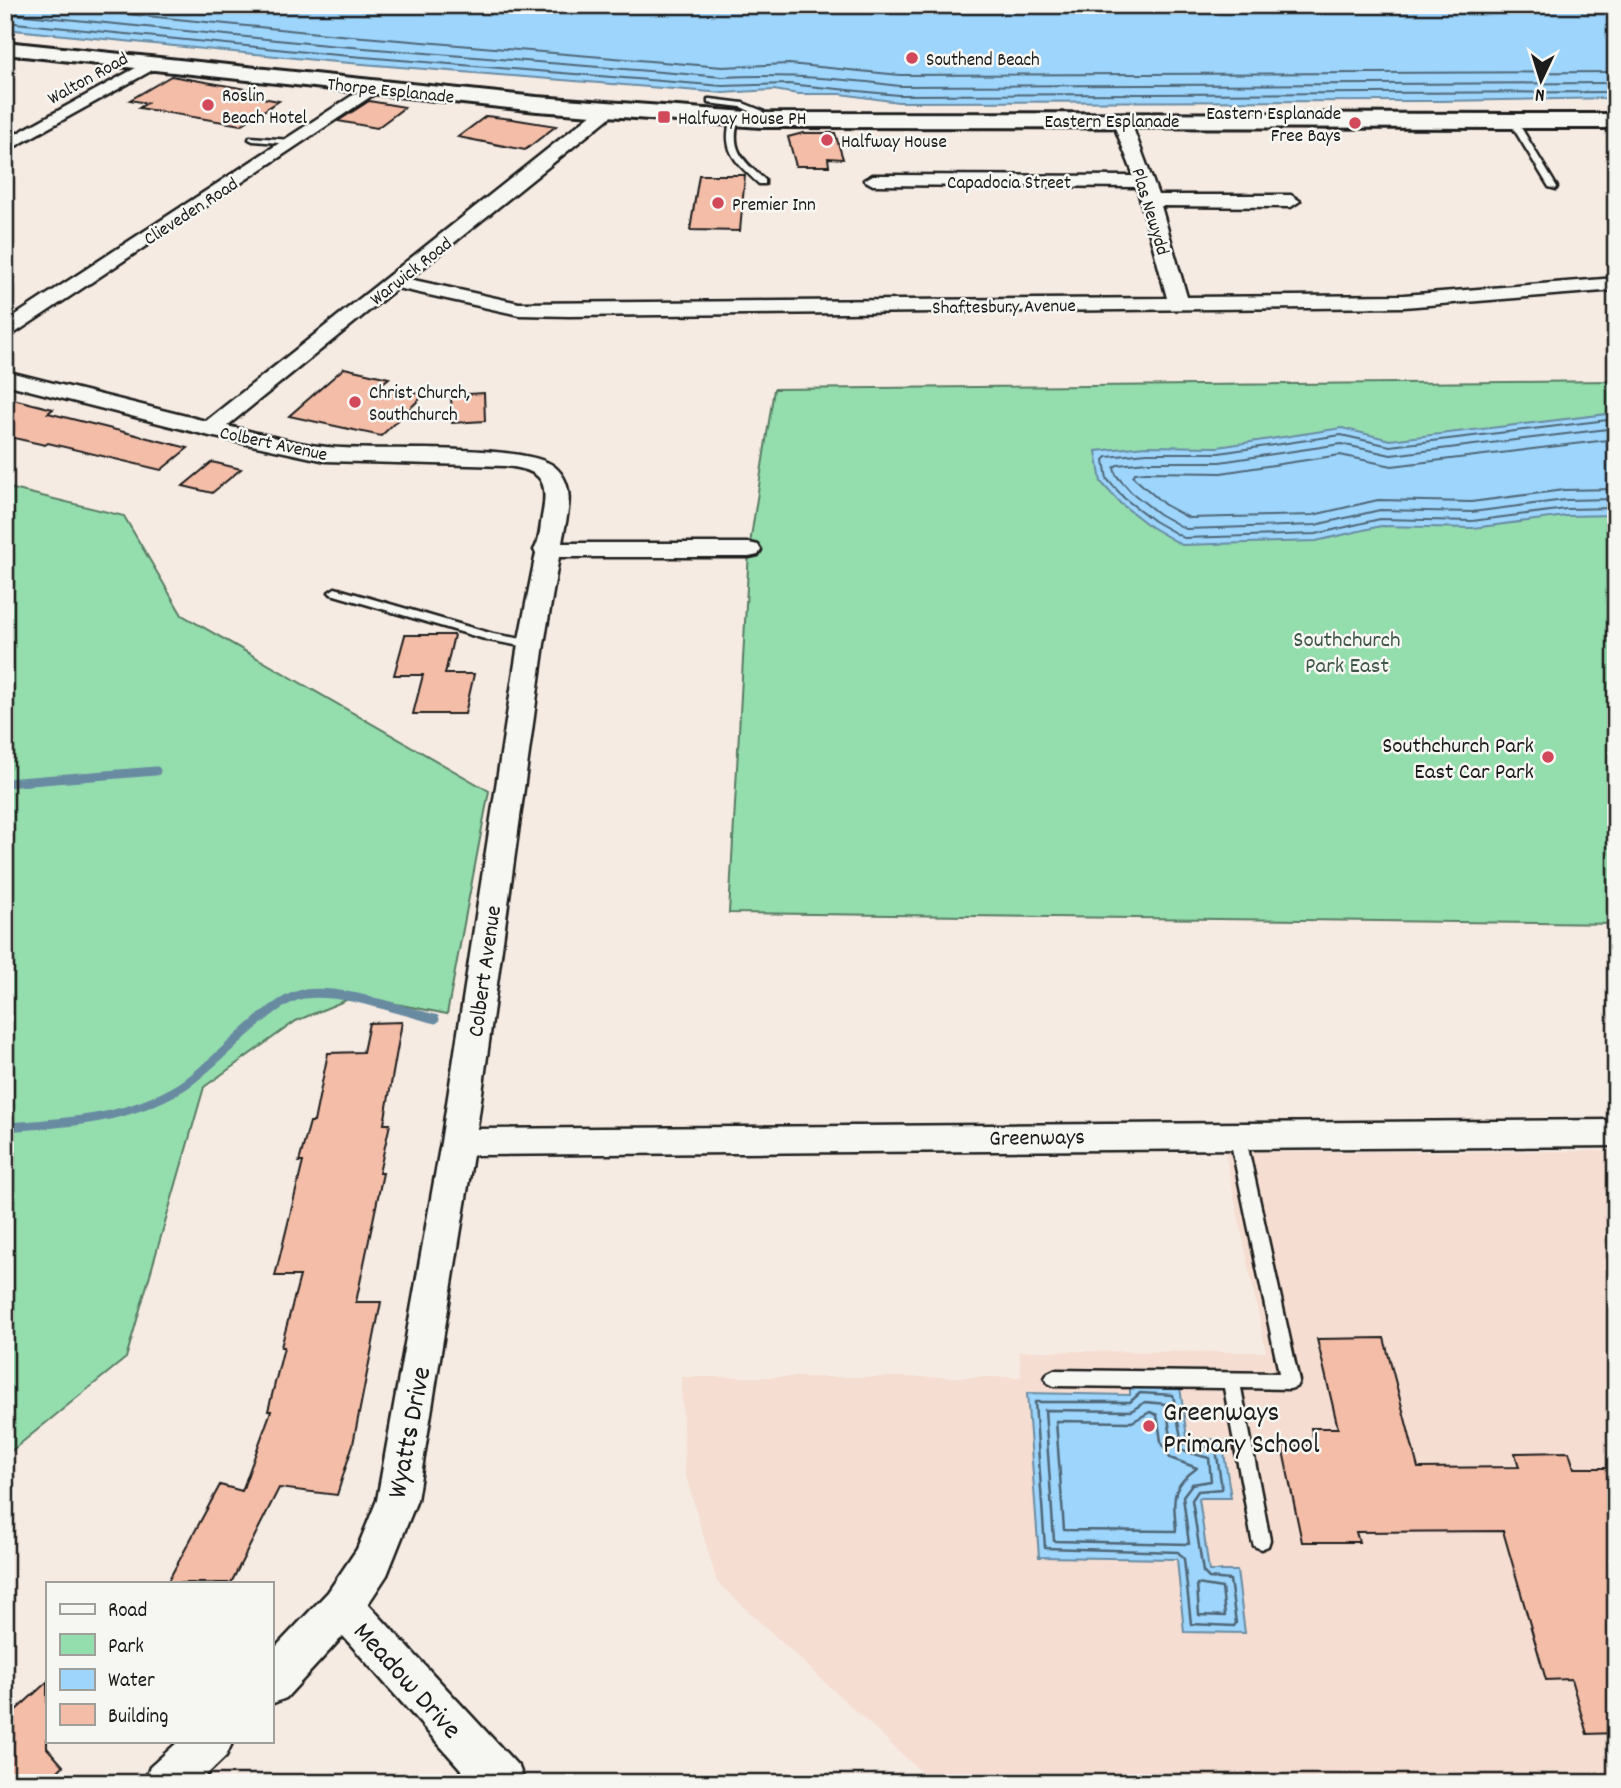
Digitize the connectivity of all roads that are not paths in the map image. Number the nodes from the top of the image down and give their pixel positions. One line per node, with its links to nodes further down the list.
1 (5, 48): 2 (main road, Thorpe Esplanade)
2 (152, 64): 3 (main road, Thorpe Esplanade); 13 (street, Walton Road)
3 (373, 87): 5 (main road, Thorpe Esplanade); 12 (street, Clieveden Road)
4 (711, 101): 7 (lane)
5 (610, 109): 6 (main road, Eastern Esplanade); 19 (street, Warwick Road)
6 (735, 118): 7 (main road, Eastern Esplanade); 15 (lane)
7 (761, 120): 8 (main road, Eastern Esplanade)
8 (1121, 120): 9 (main road, Eastern Esplanade); 17 (street, Plas Newydd)
9 (1513, 121): 10 (main road, Eastern Esplanade); 16 (lane)
10 (1616, 121)
11 (253, 139): 12 (lane)
12 (292, 142): 22 (street, Clieveden Road)
13 (5, 147)
14 (873, 180): 17 (street, Capadocia Street)
15 (762, 182)
16 (1553, 187)
17 (1148, 191): 18 (street, Capadocia Street); 21 (street, Plas Newydd)
18 (1292, 202)
19 (395, 282): 21 (street, Shaftesbury Avenue); 24 (street, Warwick Road)
20 (1616, 284): 21 (street, Shaftesbury Avenue)
21 (1180, 303)
22 (5, 331)
23 (5, 377): 24 (street, Colbert Avenue)
24 (210, 429): 25 (street, Colbert Avenue)
25 (546, 550): 26 (street); 28 (street, Colbert Avenue)
26 (749, 550)
27 (335, 592): 28 (lane)
28 (531, 644): 31 (street, Colbert Avenue)
29 (1616, 1133): 30 (street, Greenways)
30 (1237, 1134): 31 (street, Greenways); 33 (lane)
31 (458, 1142): 35 (street, Wyatts Drive)
32 (1054, 1378): 33 (lane)
33 (1231, 1380): 34 (lane)
34 (1261, 1540)
35 (344, 1606): 36 (street, Wyatts Drive); 39 (street, Meadow Drive)
36 (273, 1681)
37 (210, 1742): 38 (street)
38 (166, 1783)
39 (503, 1783)

